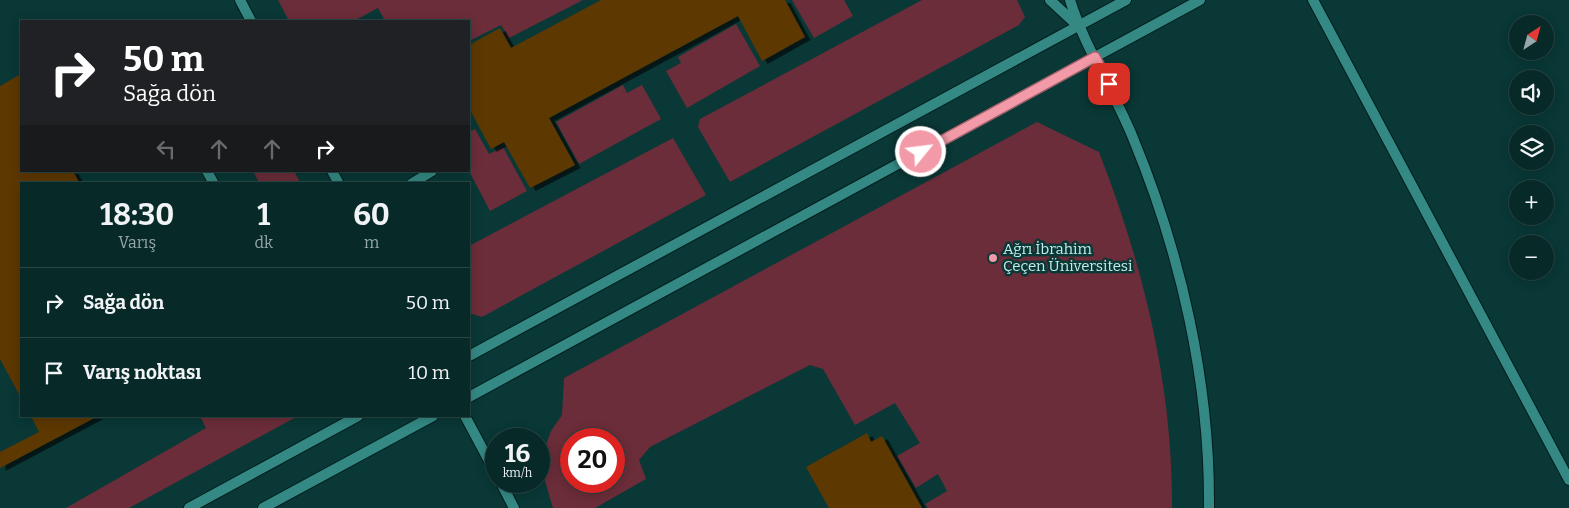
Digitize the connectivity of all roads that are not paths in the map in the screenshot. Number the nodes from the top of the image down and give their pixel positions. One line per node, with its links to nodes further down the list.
1 (240, 0): 7 (lane)
2 (1050, 0): 8 (lane)
3 (1070, 0): 8 (lane)
4 (1126, 0): 8 (lane)
5 (1200, 0): 9 (lane)
6 (1313, 0): 18 (lane)
7 (250, 20)
8 (1078, 26): 9 (lane); 12 (lane)
9 (1095, 57): 13 (lane); 23 (lane)
10 (430, 172): 11 (lane)
11 (414, 182)
12 (470, 355)
13 (470, 396)
14 (356, 417): 20 (lane)
15 (431, 417): 21 (lane)
16 (466, 417): 17 (lane)
17 (485, 453)
18 (1569, 480)
19 (506, 493): 22 (lane)
20 (189, 508)
21 (263, 508)
22 (514, 508)
23 (1209, 508)

